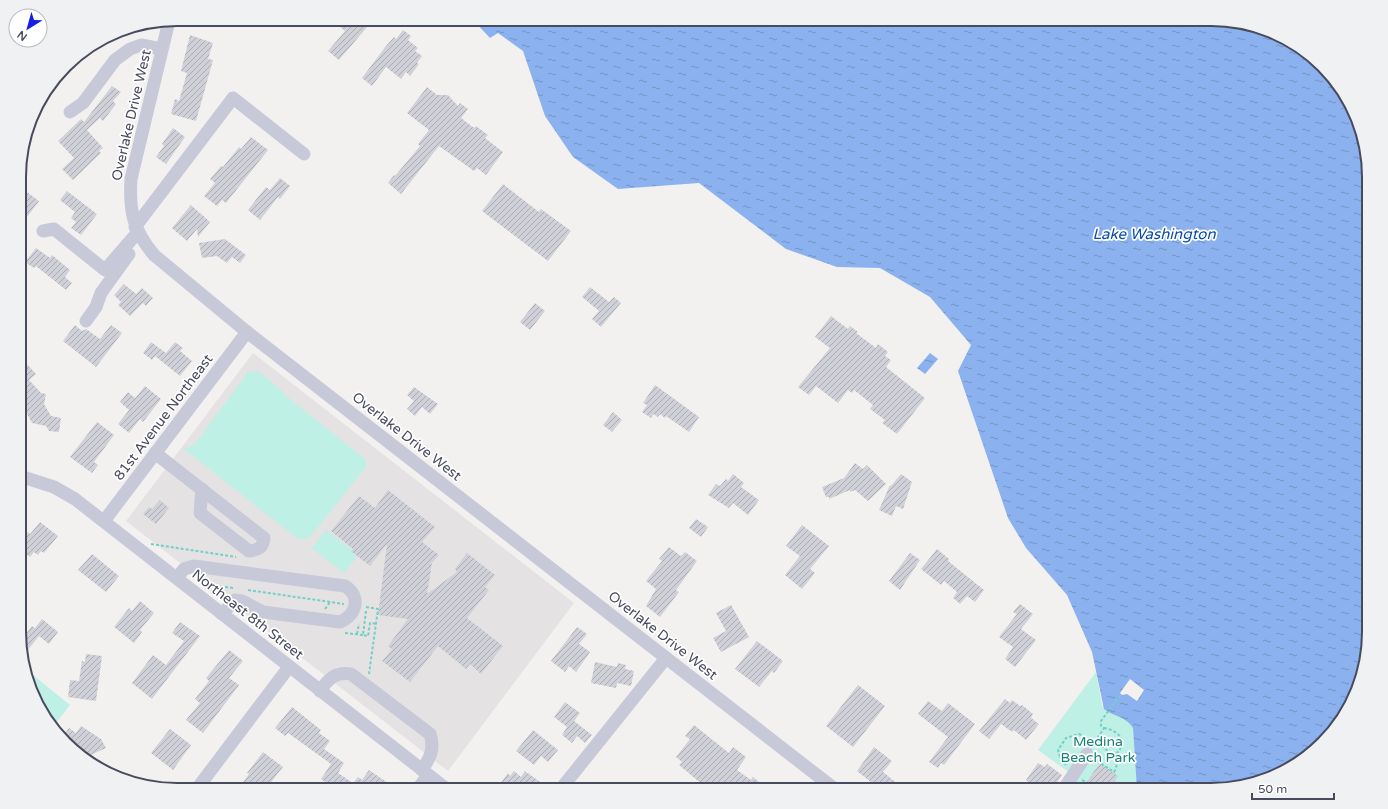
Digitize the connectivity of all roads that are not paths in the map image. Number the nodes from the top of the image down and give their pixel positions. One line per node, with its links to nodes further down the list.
1 (168, 26): 2 (street, Overlake Drive West)
2 (162, 49): 3 (street); 6 (street, Overlake Drive West)
3 (70, 112)
4 (304, 154): 6 (street)
5 (43, 231): 6 (street)
6 (138, 233): 7 (street); 8 (street, Overlake Drive West)
7 (86, 321)
8 (248, 332): 9 (street, 81st Avenue Northeast); 15 (street, Overlake Drive West)
9 (155, 453): 11 (street); 12 (street, 81st Avenue Northeast)
10 (26, 478): 12 (street, Northeast 8th Street)
11 (202, 489): 11 (street)
12 (104, 521): 13 (street, Northeast 8th Street)
13 (176, 578): 14 (street, Northeast 8th Street); 14 (street)
14 (222, 614): 16 (street, Northeast 8th Street)
15 (666, 658): 21 (street); 22 (street, Overlake Drive West)
16 (289, 667): 17 (street, Northeast 8th Street); 20 (street)
17 (320, 691): 19 (street, Northeast 8th Street); 19 (street)
18 (1092, 758): 23 (street)
19 (428, 779)
20 (201, 783)
21 (566, 783)
22 (827, 783)
23 (1069, 783)

